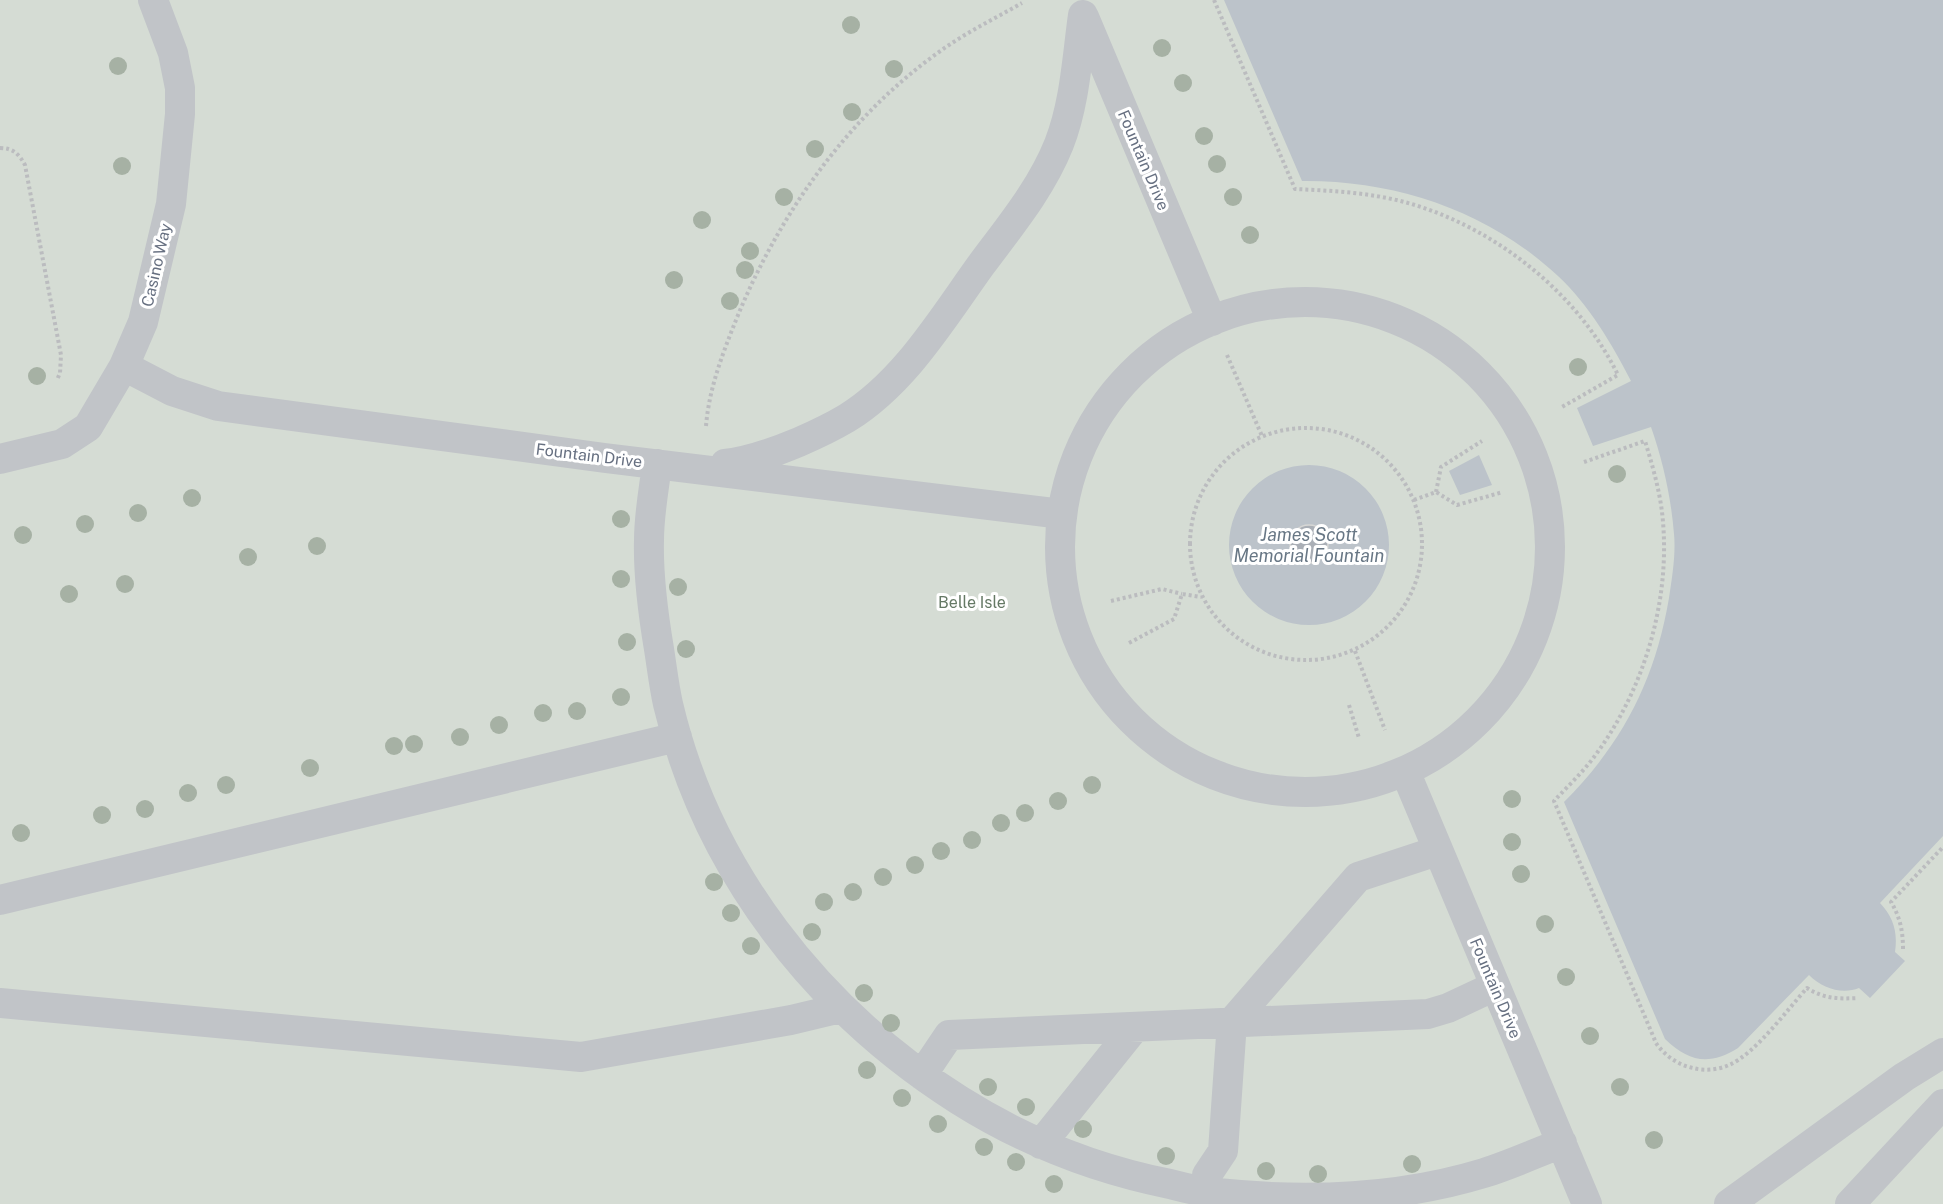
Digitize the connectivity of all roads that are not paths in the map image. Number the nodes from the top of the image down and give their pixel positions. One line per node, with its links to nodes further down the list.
1 (153, 0): 4 (street, Casino Way)
2 (1080, 7): 3 (street, Fountain Drive); 7 (street)
3 (1212, 321): 8 (street); 10 (street)
4 (124, 366): 5 (street, Casino Way); 6 (street, Fountain Drive)
5 (0, 459)
6 (657, 464): 7 (street, Fountain Drive); 9 (street)
7 (691, 467): 8 (street, Fountain Drive)
8 (1062, 514): 10 (street)
9 (677, 737): 12 (street); 15 (street)
10 (1405, 771): 11 (street, Fountain Drive)
11 (1437, 851): 13 (street, Fountain Drive); 16 (street)
12 (0, 900)
13 (1495, 986): 16 (street); 21 (street, Fountain Drive)
14 (0, 1003): 15 (street)
15 (841, 1008): 19 (street)
16 (1232, 1022): 17 (street); 23 (street)
17 (1135, 1027): 19 (street); 22 (street)
18 (1943, 1053): 25 (street)
19 (922, 1075): 22 (street)
20 (1943, 1104): 26 (street)
21 (1562, 1143): 23 (street); 24 (street, Fountain Drive)
22 (1041, 1144): 23 (street)
23 (1207, 1192)
24 (1587, 1204)
25 (1729, 1204)
26 (1850, 1204)

